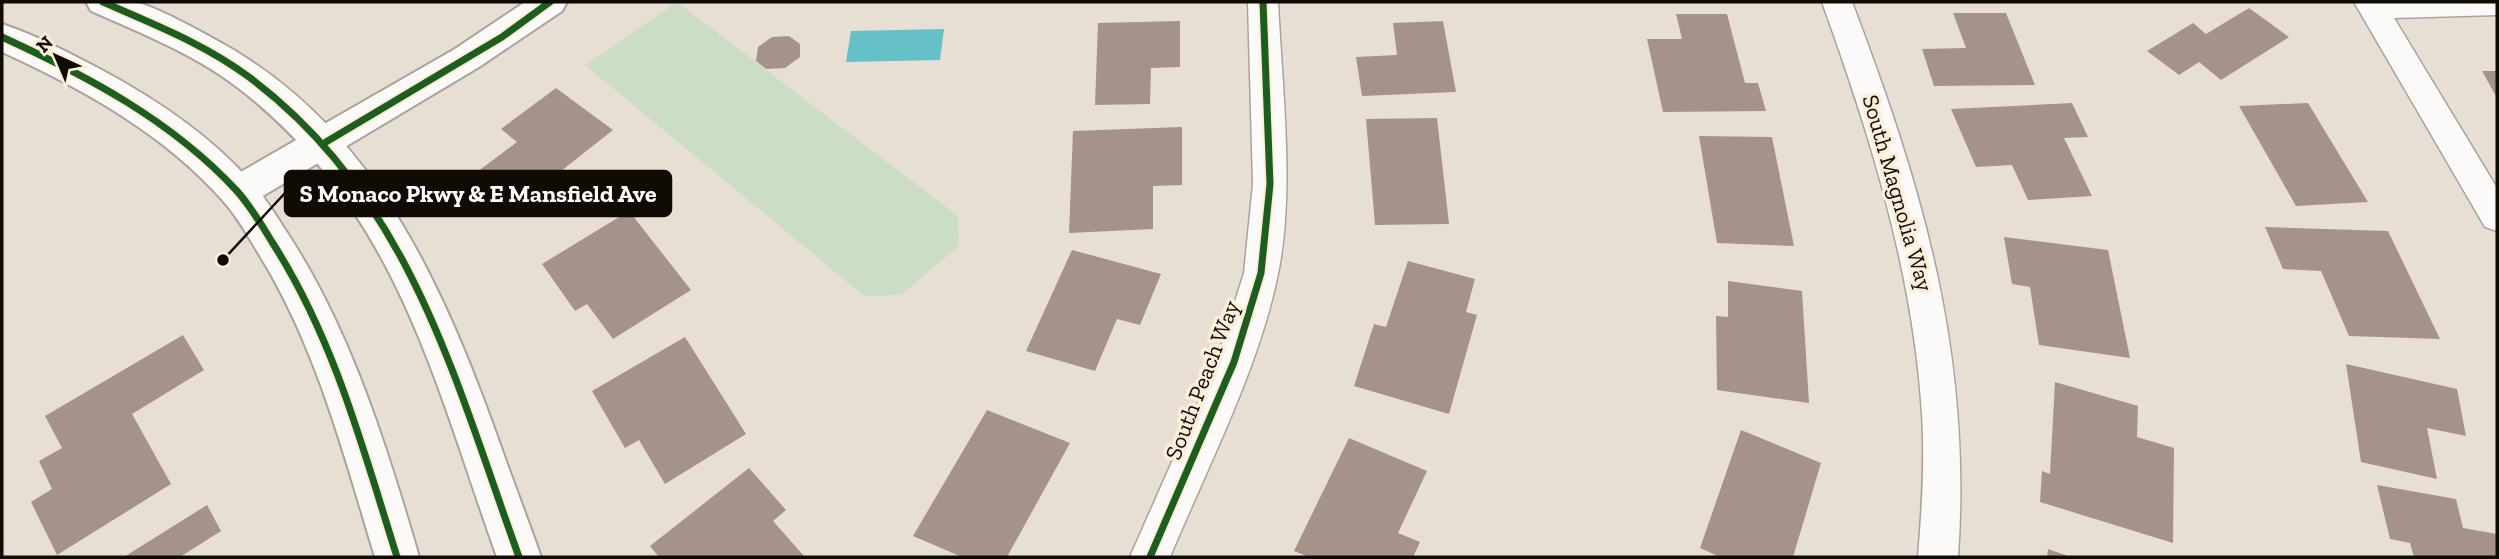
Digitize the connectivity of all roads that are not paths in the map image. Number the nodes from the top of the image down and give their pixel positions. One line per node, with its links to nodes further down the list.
1 (103, 2): 8 (main road)
2 (551, 2): 8 (main road)
3 (1263, 2): 13 (street, South Peach Way)
4 (1837, 2): 14 (street, South Magnolia Way)
5 (2370, 4): 6 (street); 10 (street)
6 (2497, 4)
7 (2, 37): 9 (main road)
8 (326, 142): 9 (main road); 12 (main road)
9 (238, 192): 11 (main road)
10 (2497, 217)
11 (397, 557)
12 (519, 557)
13 (1150, 557)
14 (1938, 557)

